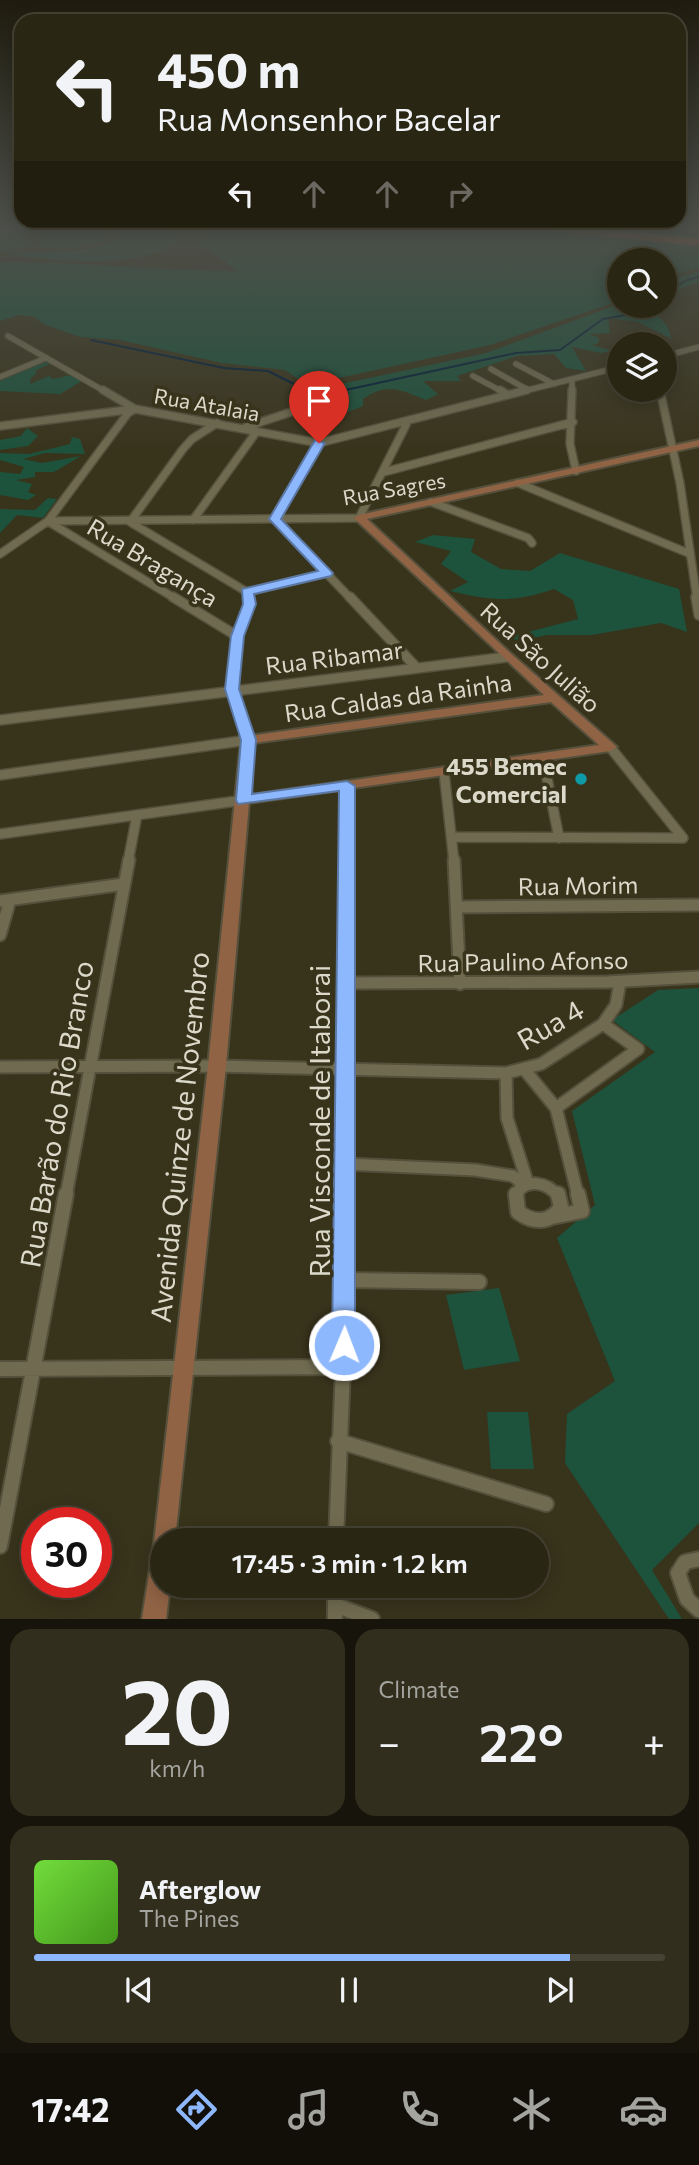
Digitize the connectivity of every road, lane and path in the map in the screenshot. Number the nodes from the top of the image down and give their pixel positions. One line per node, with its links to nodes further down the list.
1 (9, 336): 4 (street, Rua Atalaia)
2 (699, 347): 3 (street)
3 (677, 353)
4 (46, 358): 9 (street); 16 (street, Rua Atalaia)
5 (516, 364): 11 (street)
6 (491, 369): 12 (street)
7 (607, 371): 10 (street, Rua Atalaia)
8 (473, 376): 13 (street)
9 (0, 377)
10 (572, 380): 11 (street, Rua Atalaia); 18 (street)
11 (554, 384): 12 (street, Rua Atalaia)
12 (528, 390): 13 (street, Rua Atalaia)
13 (508, 395): 17 (street, Rua Atalaia)
14 (662, 402): 25 (street)
15 (312, 405): 21 (street)
16 (135, 409): 19 (street, Rua Atalaia); 20 (street); 33 (street)
17 (408, 421): 23 (street, Rua Atalaia); 27 (street)
18 (573, 422): 26 (street); 27 (street)
19 (217, 423): 21 (street, Rua Atalaia); 34 (street)
20 (0, 426)
21 (242, 428): 22 (street, Rua Atalaia)
22 (257, 430): 23 (street, Rua Atalaia); 32 (street)
23 (319, 443): 31 (street)
24 (699, 443): 25 (street, Rua Sagres)
25 (671, 449): 26 (street, Rua Sagres); 36 (street)
26 (576, 471): 28 (street, Rua Sagres)
27 (384, 472): 30 (street)
28 (518, 483): 29 (street, Rua Sagres); 36 (street)
29 (431, 502): 30 (street, Rua Sagres); 35 (street)
30 (359, 518): 31 (street, Rua Sagres); 42 (street, Rua São Julião)
31 (275, 519): 32 (street, Rua Sagres); 38 (street)
32 (193, 520): 34 (street, Rua Sagres)
33 (48, 521): 34 (street, Rua Sagres); 37 (street); 41 (street, Rua Bragança)
34 (130, 522): 39 (street)
35 (532, 543)
36 (688, 553): 40 (street)
37 (0, 554)
38 (327, 573): 39 (street); 43 (street)
39 (247, 592): 41 (street)
40 (699, 615)
41 (237, 636): 44 (street)
42 (507, 657): 43 (street, Rua Ribamar); 45 (street, Rua São Julião)
43 (415, 666): 44 (street, Rua Ribamar)
44 (232, 689): 46 (street, Rua Ribamar); 47 (street)
45 (553, 698): 47 (street, Rua Caldas da Rainha); 48 (street, Rua São Julião)
46 (0, 720)
47 (248, 740): 51 (street, Rua Caldas da Rainha); 53 (street, Avenida Quinze de Novembro)
48 (610, 747): 49 (street); 57 (street, Rua São Julião)
49 (543, 758): 50 (street); 57 (street)
50 (444, 772): 52 (street); 56 (street)
51 (0, 775)
52 (347, 786): 53 (street); 65 (street, Rua Visconde de Itaborai)
53 (244, 800): 54 (street); 68 (street, Avenida Quinze de Novembro)
54 (137, 815): 55 (street); 58 (street, Rua Barão do Rio Branco)
55 (0, 834)
56 (453, 837): 57 (street); 61 (street)
57 (559, 838)
58 (124, 884): 59 (street); 70 (street, Rua Barão do Rio Branco)
59 (5, 900): 62 (street)
60 (699, 905): 61 (street, Rua Morim)
61 (457, 907): 66 (street)
62 (0, 935)
63 (699, 977): 64 (street, Rua Paulino Afonso)
64 (620, 982): 66 (street, Rua Paulino Afonso); 67 (street, Rua 4)
65 (346, 983): 66 (street, Rua Paulino Afonso); 71 (street, Rua Visconde de Itaborai)
66 (460, 984)
67 (603, 1024): 72 (street, Rua 4); 74 (street)
68 (217, 1066): 70 (street); 71 (street); 82 (street, Avenida Quinze de Novembro)
69 (0, 1067): 70 (street)
70 (89, 1067): 83 (street, Rua Barão do Rio Branco)
71 (346, 1068): 73 (street); 75 (street, Rua Visconde de Itaborai)
72 (524, 1069): 73 (street, Rua 4); 74 (street)
73 (506, 1073): 76 (street, Rua 4)
74 (556, 1108): 77 (street)
75 (346, 1164): 76 (street); 78 (street, Rua Visconde de Itaborai)
76 (526, 1184): 77 (street); 77 (street)
77 (552, 1217)
78 (344, 1280): 79 (street); 80 (street, Rua Visconde de Itaborai)
79 (479, 1282)
80 (343, 1367): 82 (street); 84 (street, Rua Visconde de Itaborai)
81 (0, 1368): 83 (street)
82 (185, 1368): 83 (street); 86 (street, Avenida Quinze de Novembro)
83 (34, 1369): 88 (street, Rua Barão do Rio Branco)
84 (338, 1441): 85 (street); 87 (street, Rua Visconde de Itaborai)
85 (545, 1504)
86 (165, 1528)
87 (336, 1528)
88 (0, 1546)
89 (698, 1558): 91 (street)
90 (157, 1598): 93 (street)
91 (699, 1610)
92 (335, 1612): 94 (street)
93 (154, 1619)
94 (372, 1619)

